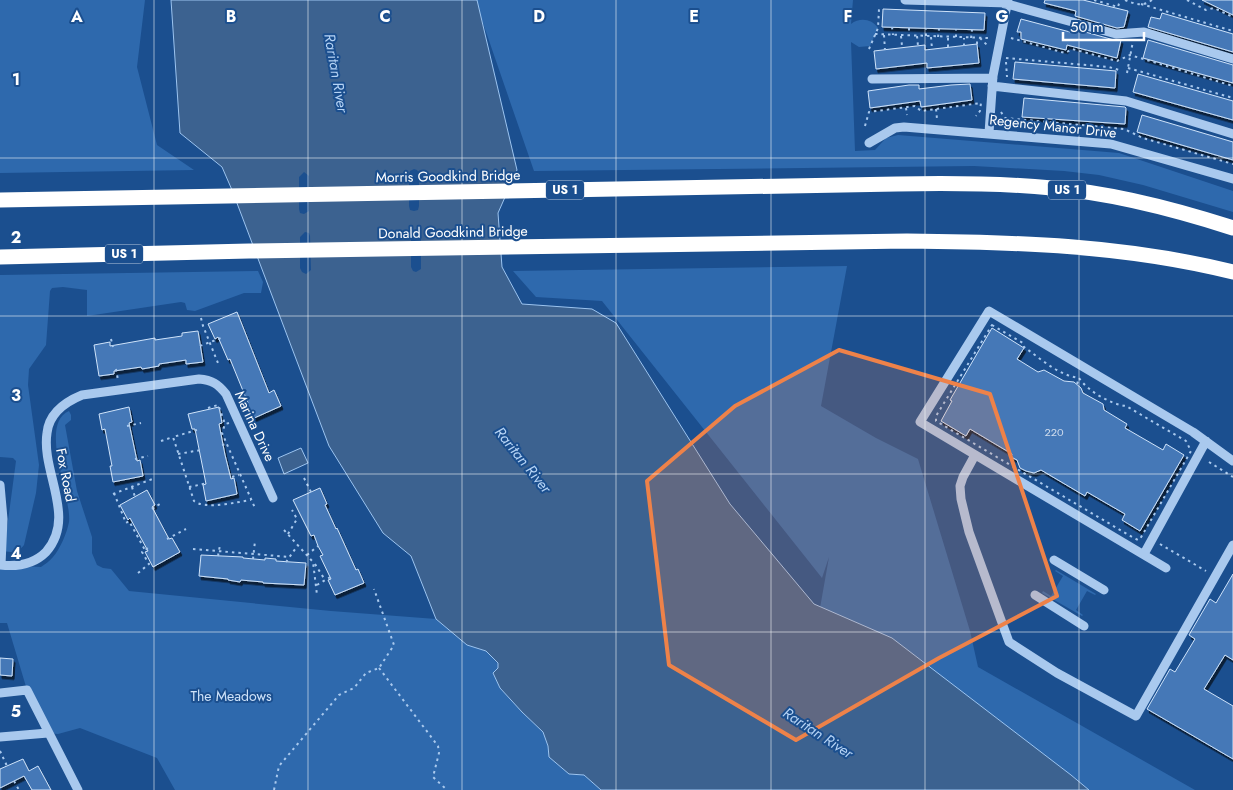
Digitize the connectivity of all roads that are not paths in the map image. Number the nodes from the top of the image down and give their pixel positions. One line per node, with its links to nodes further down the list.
1 (905, 0): 2 (street)
2 (1008, 2): 3 (street); 5 (street)
3 (1233, 59)
4 (872, 79): 5 (street)
5 (992, 82): 6 (street); 7 (street)
6 (989, 133): 8 (street, Regency Manor Drive); 9 (street, Regency Manor Drive)
7 (1233, 134)
8 (869, 143)
9 (1233, 179)
10 (0, 200): 11 (highway, Morris Goodkind Bridge / US 1)
11 (1233, 228)
12 (0, 257): 13 (highway, Donald Goodkind Bridge / US 1)
13 (1233, 272)
14 (199, 379): 19 (street, Marina Drive); 23 (street, Fox Road)
15 (1206, 441): 16 (street); 17 (street); 21 (street)
16 (976, 455): 20 (street); 21 (street)
17 (1233, 461)
18 (0, 485): 23 (street)
19 (272, 498)
20 (1233, 545)
21 (1144, 554): 24 (street)
22 (1054, 560): 25 (street)
23 (0, 565)
24 (1166, 568)
25 (1104, 590)
26 (1034, 595): 27 (street)
27 (1084, 626)
28 (0, 693): 29 (street)
29 (48, 733): 30 (street); 31 (street)
30 (0, 737)
31 (78, 790)

